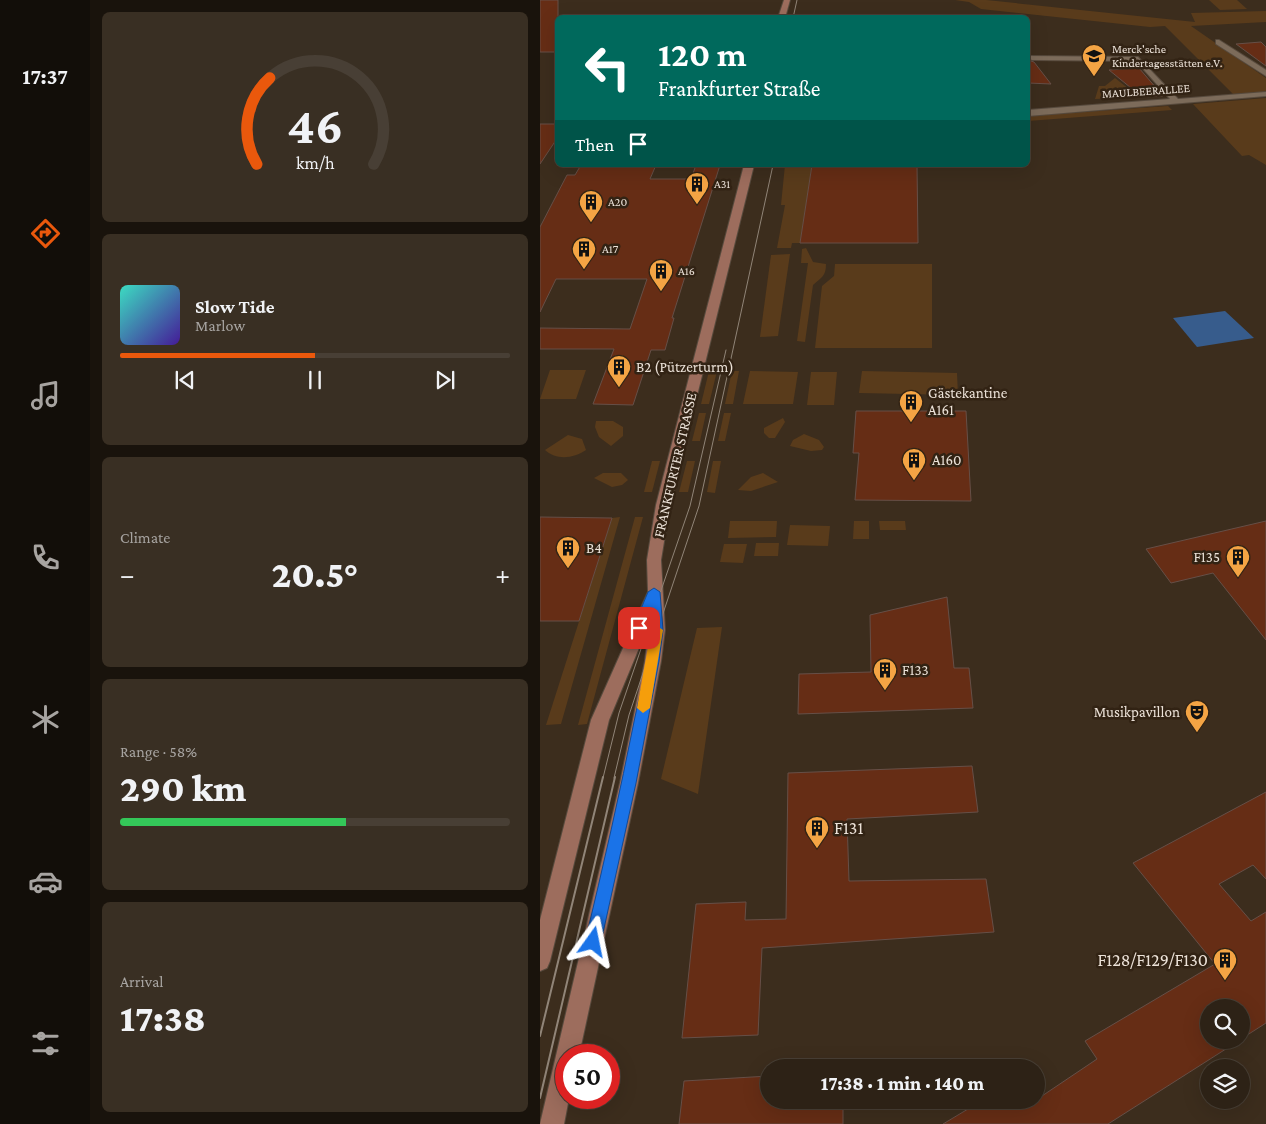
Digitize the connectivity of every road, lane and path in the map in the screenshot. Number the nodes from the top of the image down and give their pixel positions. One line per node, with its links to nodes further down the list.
1 (787, 0): 2 (main road)
2 (782, 15)
3 (1219, 42): 5 (street)
4 (1032, 58): 7 (street)
5 (1266, 74)
6 (1266, 94): 7 (street, MAULBEERALLEE)
7 (1176, 102): 8 (street, MAULBEERALLEE)
8 (1030, 113)
9 (748, 167): 10 (main road, FRANKFURTER STRASSE)
10 (654, 592): 11 (main road, FRANKFURTER STRASSE); 12 (main road, FRANKFURTER STRASSE)
11 (540, 961)
12 (570, 1044)
13 (555, 1109): 14 (main road)
14 (552, 1124)

